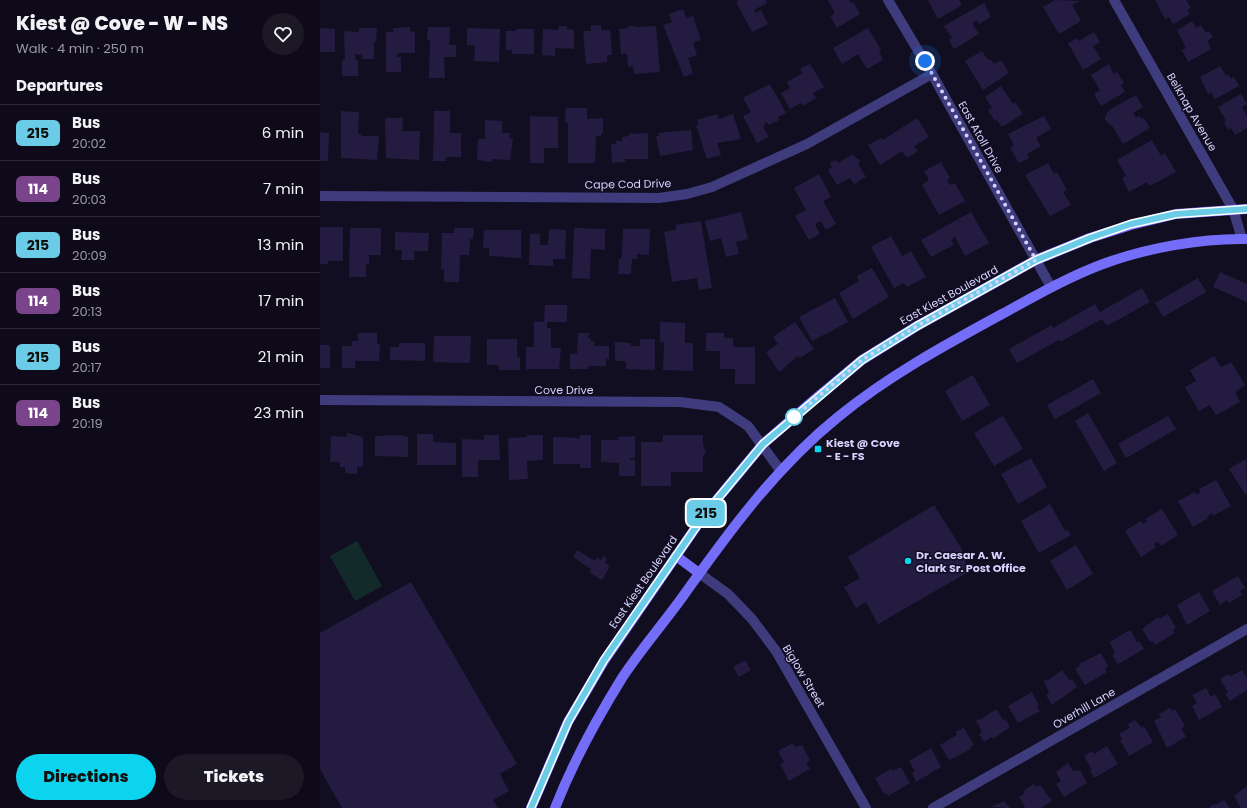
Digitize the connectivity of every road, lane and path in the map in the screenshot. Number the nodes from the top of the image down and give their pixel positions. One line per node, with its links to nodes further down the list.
1 (888, 0): 3 (street, East Atoll Drive)
2 (1114, 0): 5 (street, Belknap Avenue)
3 (932, 74): 4 (street, Cape Cod Drive); 8 (street, East Atoll Drive)
4 (320, 196)
5 (1233, 209): 6 (main road, East Kiest Boulevard); 7 (street, Belknap Avenue); 8 (main road, East Kiest Boulevard)
6 (1247, 210)
7 (1244, 239): 9 (main road)
8 (1036, 260): 9 (street, East Atoll Drive); 11 (main road, East Kiest Boulevard)
9 (1051, 287): 12 (main road)
10 (320, 400): 11 (street, Cove Drive)
11 (763, 444): 12 (street, Cove Drive); 13 (main road, East Kiest Boulevard)
12 (780, 470): 14 (main road)
13 (676, 556): 14 (main road); 16 (main road, East Kiest Boulevard)
14 (699, 573): 17 (main road); 18 (street, Biglow Street)
15 (1247, 629): 19 (street, Overhill Lane)
16 (530, 808)
17 (554, 808)
18 (866, 808)
19 (933, 808)

